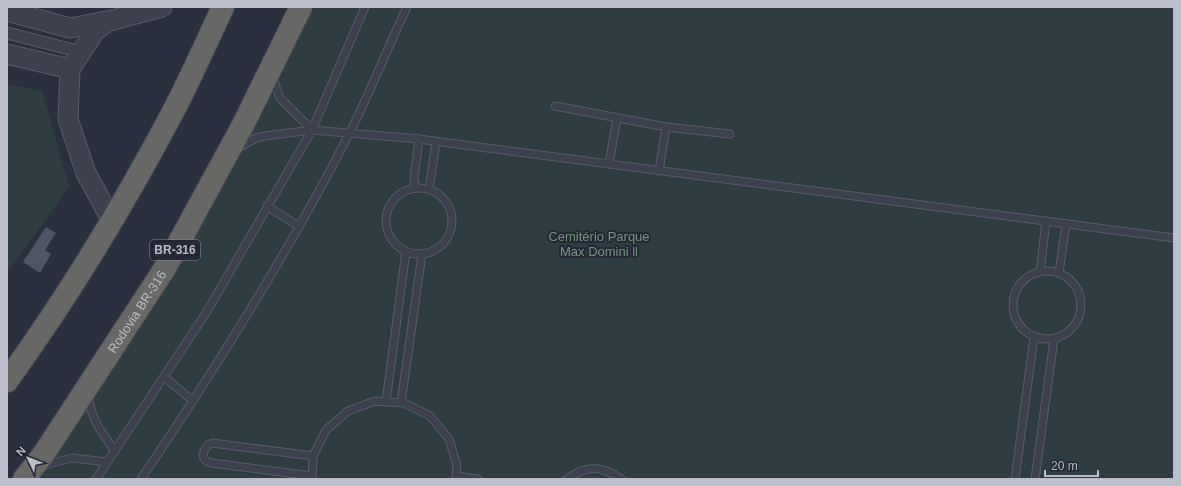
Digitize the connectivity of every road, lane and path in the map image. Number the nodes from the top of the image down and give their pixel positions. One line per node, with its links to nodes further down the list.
1 (162, 7): 7 (street)
2 (223, 7): 27 (highway)
3 (301, 7): 12 (highway, Rodovia BR-316 / BR-316)
4 (365, 7): 16 (lane)
5 (407, 7): 17 (lane)
6 (7, 11): 7 (street)
7 (109, 21): 9 (street)
8 (7, 33): 9 (street)
9 (81, 52): 11 (street)
10 (7, 54): 11 (street)
11 (70, 69): 27 (street)
12 (270, 71): 16 (lane); 21 (highway, Rodovia BR-316 / BR-316)
13 (555, 106): 14 (lane)
14 (617, 118): 15 (lane); 22 (lane)
15 (666, 126): 18 (lane); 23 (lane)
16 (312, 130): 17 (lane); 21 (lane); 26 (lane)
17 (349, 134): 19 (lane); 30 (lane)
18 (730, 134)
19 (419, 139): 20 (lane); 24 (lane)
20 (436, 142): 22 (lane); 25 (lane)
21 (227, 154): 40 (highway, Rodovia BR-316 / BR-316)
22 (609, 164): 23 (lane)
23 (659, 171): 28 (lane)
24 (415, 188): 25 (lane); 32 (lane)
25 (429, 189): 33 (lane)
26 (267, 206): 30 (lane); 38 (lane)
27 (112, 221): 39 (highway)
28 (1046, 221): 29 (lane); 34 (lane)
29 (1066, 224): 31 (lane); 35 (lane)
30 (298, 226): 41 (lane)
31 (1174, 238)
32 (406, 251): 33 (lane); 42 (lane)
33 (422, 254): 43 (lane)
34 (1040, 272): 35 (lane); 36 (lane)
35 (1059, 273): 37 (lane)
36 (1034, 337): 37 (lane); 55 (lane)
37 (1054, 339): 56 (lane)
38 (164, 377): 41 (lane); 44 (lane)
39 (7, 381)
40 (86, 389): 44 (lane); 47 (highway, Rodovia BR-316 / BR-316)
41 (194, 401): 51 (lane)
42 (386, 402): 43 (lane); 45 (lane)
43 (401, 403): 49 (lane)
44 (115, 451): 46 (lane)
45 (313, 456): 48 (lane); 48 (lane)
46 (108, 462): 47 (lane); 50 (lane)
47 (28, 474)
48 (312, 477)
49 (456, 477): 52 (lane)
50 (96, 479)
51 (141, 479)
52 (478, 479)
53 (567, 479): 54 (lane)
54 (621, 479)
55 (1015, 479)
56 (1035, 479)

